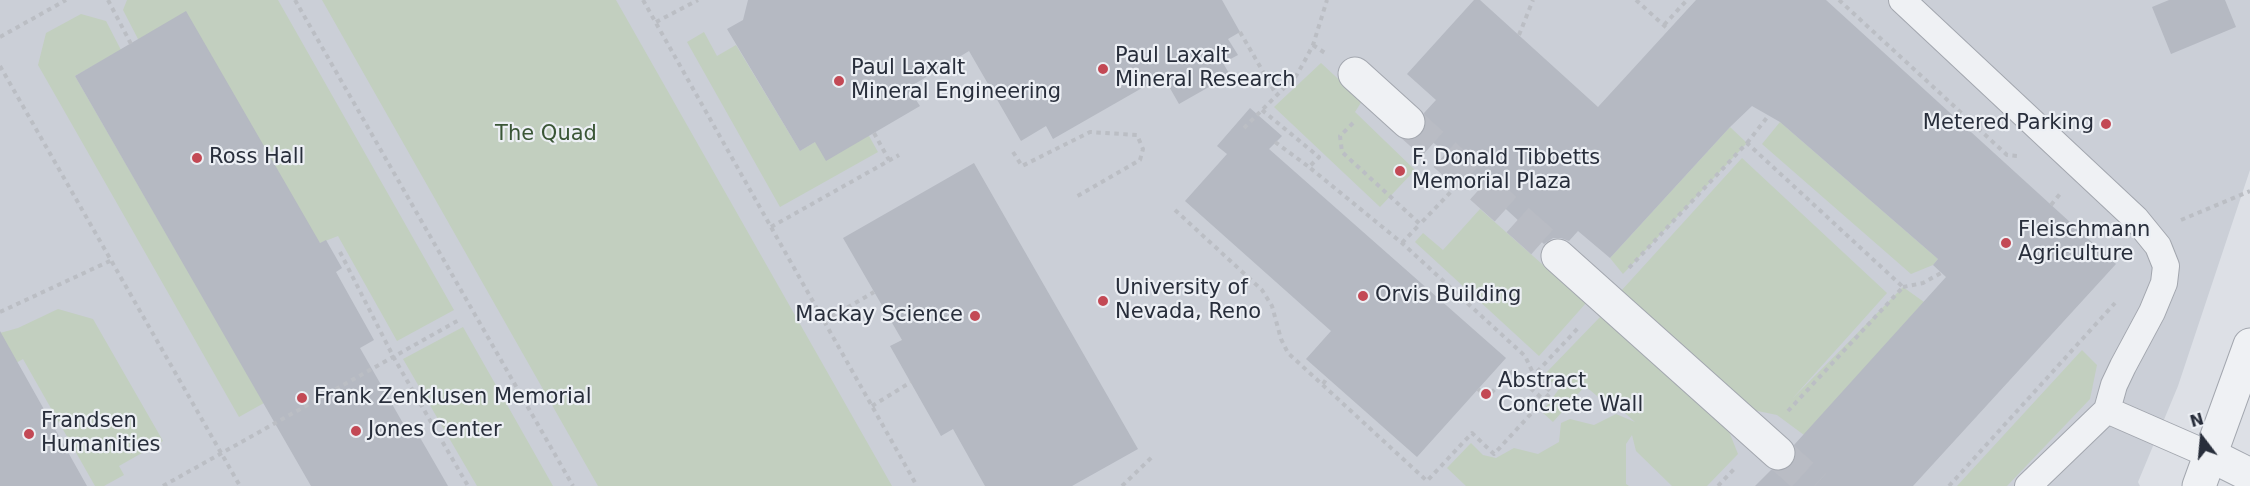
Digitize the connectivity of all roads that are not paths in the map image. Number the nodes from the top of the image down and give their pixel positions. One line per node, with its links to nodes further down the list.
1 (1902, 0): 6 (lane)
2 (1355, 74): 3 (street)
3 (1408, 122)
4 (1558, 256): 7 (street)
5 (2250, 345): 8 (street)
6 (2107, 410): 8 (lane); 10 (lane)
7 (1778, 453)
8 (2210, 455): 9 (street); 11 (street)
9 (2250, 475)
10 (2028, 486)
11 (2199, 486)

